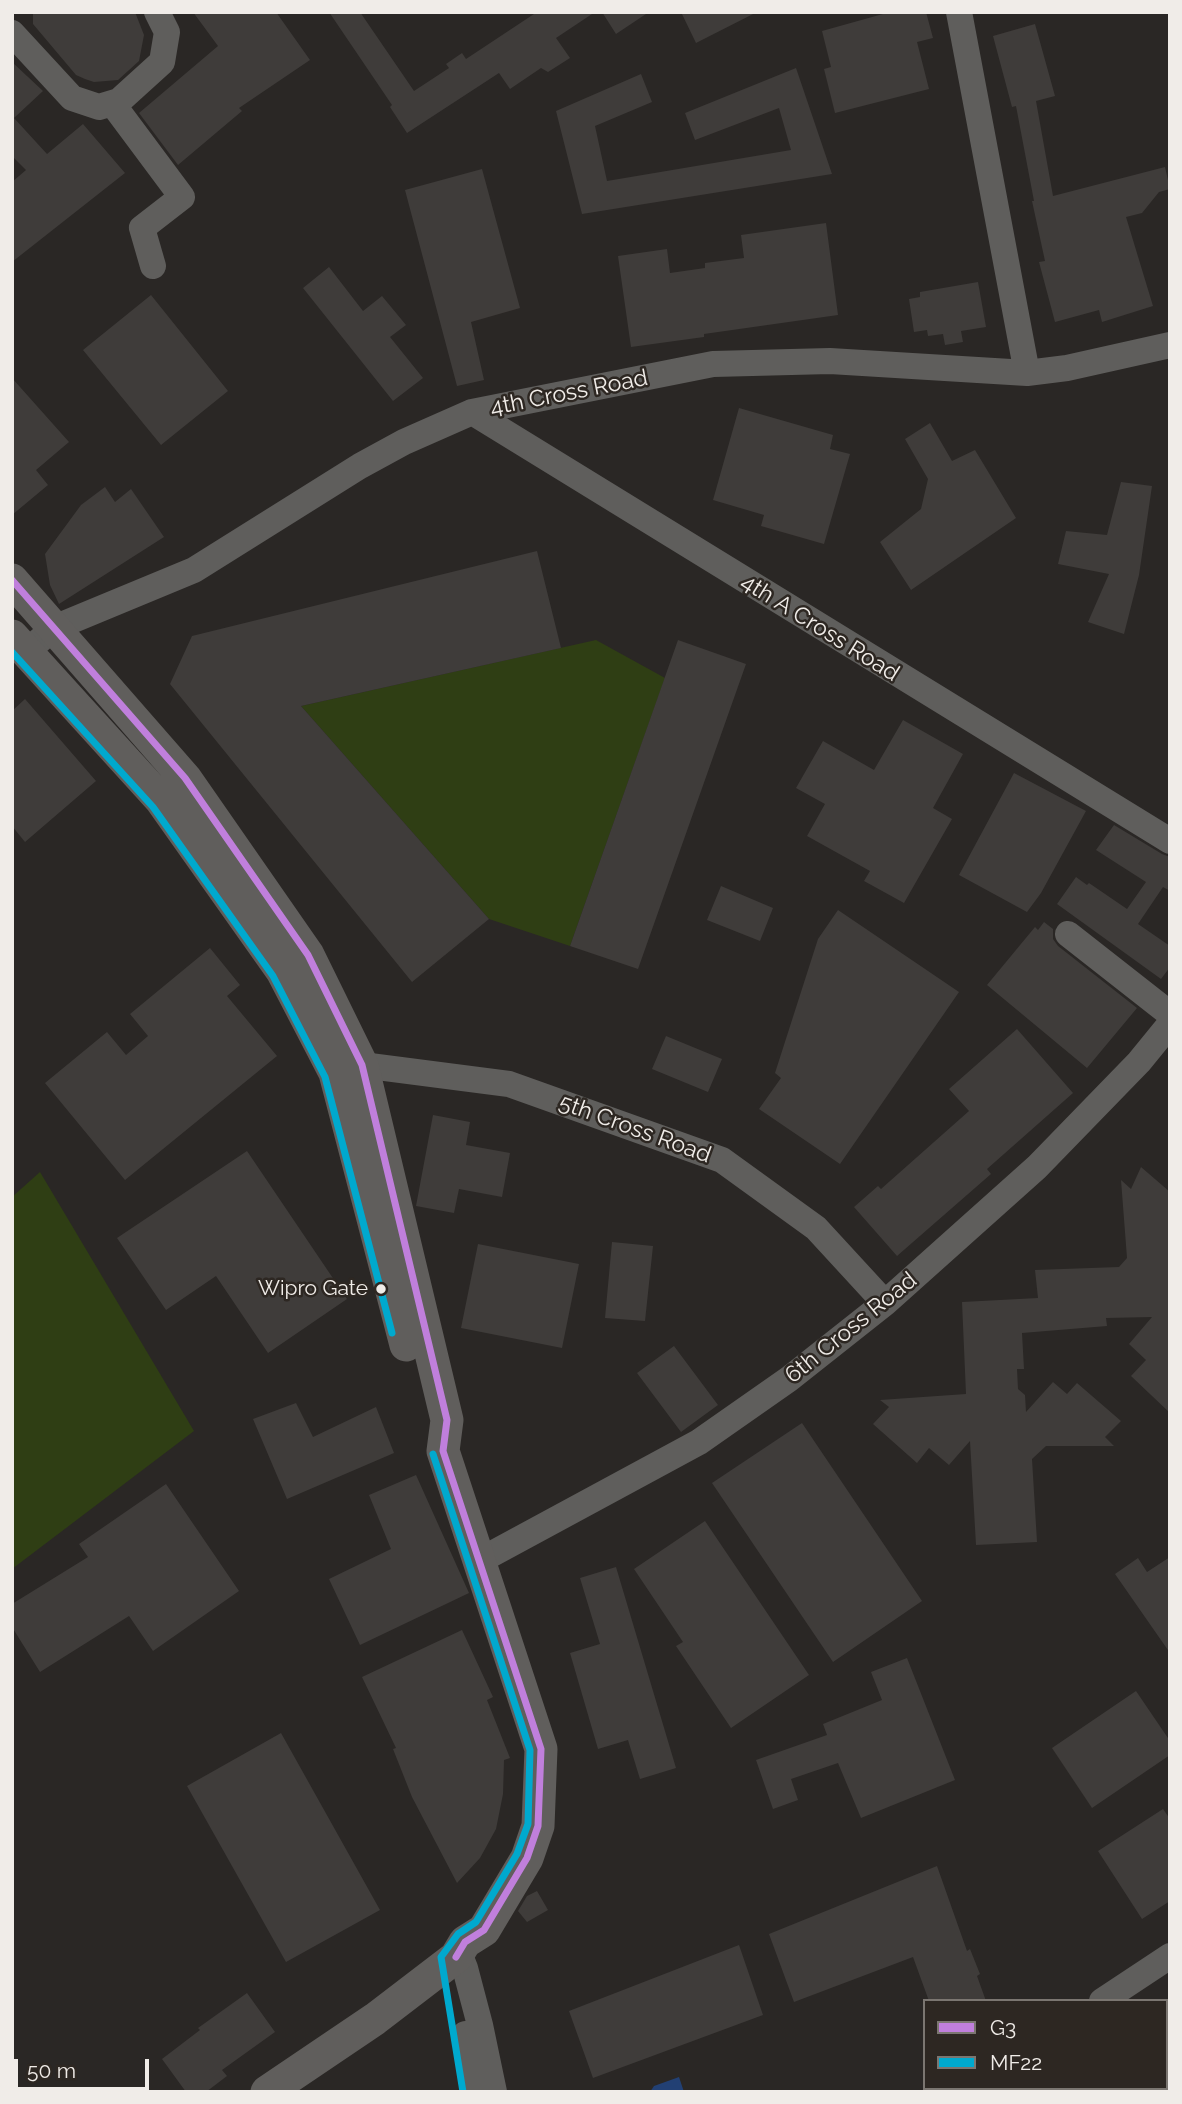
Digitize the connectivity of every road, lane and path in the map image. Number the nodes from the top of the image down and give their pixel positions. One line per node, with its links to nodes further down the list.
1 (157, 12): 4 (street)
2 (959, 12): 7 (street)
3 (12, 33): 4 (street)
4 (112, 103): 5 (street)
5 (153, 266)
6 (1170, 345): 7 (street, 4th Cross Road)
7 (1027, 373): 8 (street, 4th Cross Road)
8 (472, 412): 10 (street, 4th Cross Road); 12 (street, 4th A Cross Road)
9 (12, 580): 10 (main road)
10 (54, 628): 11 (street, 4th Cross Road); 16 (main road)
11 (19, 644): 16 (main road)
12 (1170, 841)
13 (1068, 934): 14 (street)
14 (1170, 1014)
15 (1170, 1024): 17 (street, 6th Cross Road)
16 (349, 1069): 17 (street, 5th Cross Road); 18 (main road); 18 (main road)
17 (885, 1303): 19 (street, 6th Cross Road)
18 (443, 1451): 19 (main road)
19 (478, 1561): 21 (main road)
20 (1170, 1956): 22 (street)
21 (457, 1963): 23 (main road); 24 (main road); 25 (street); 26 (street)
22 (1105, 1999)
23 (267, 2092)
24 (288, 2092)
25 (474, 2092)
26 (494, 2092)

